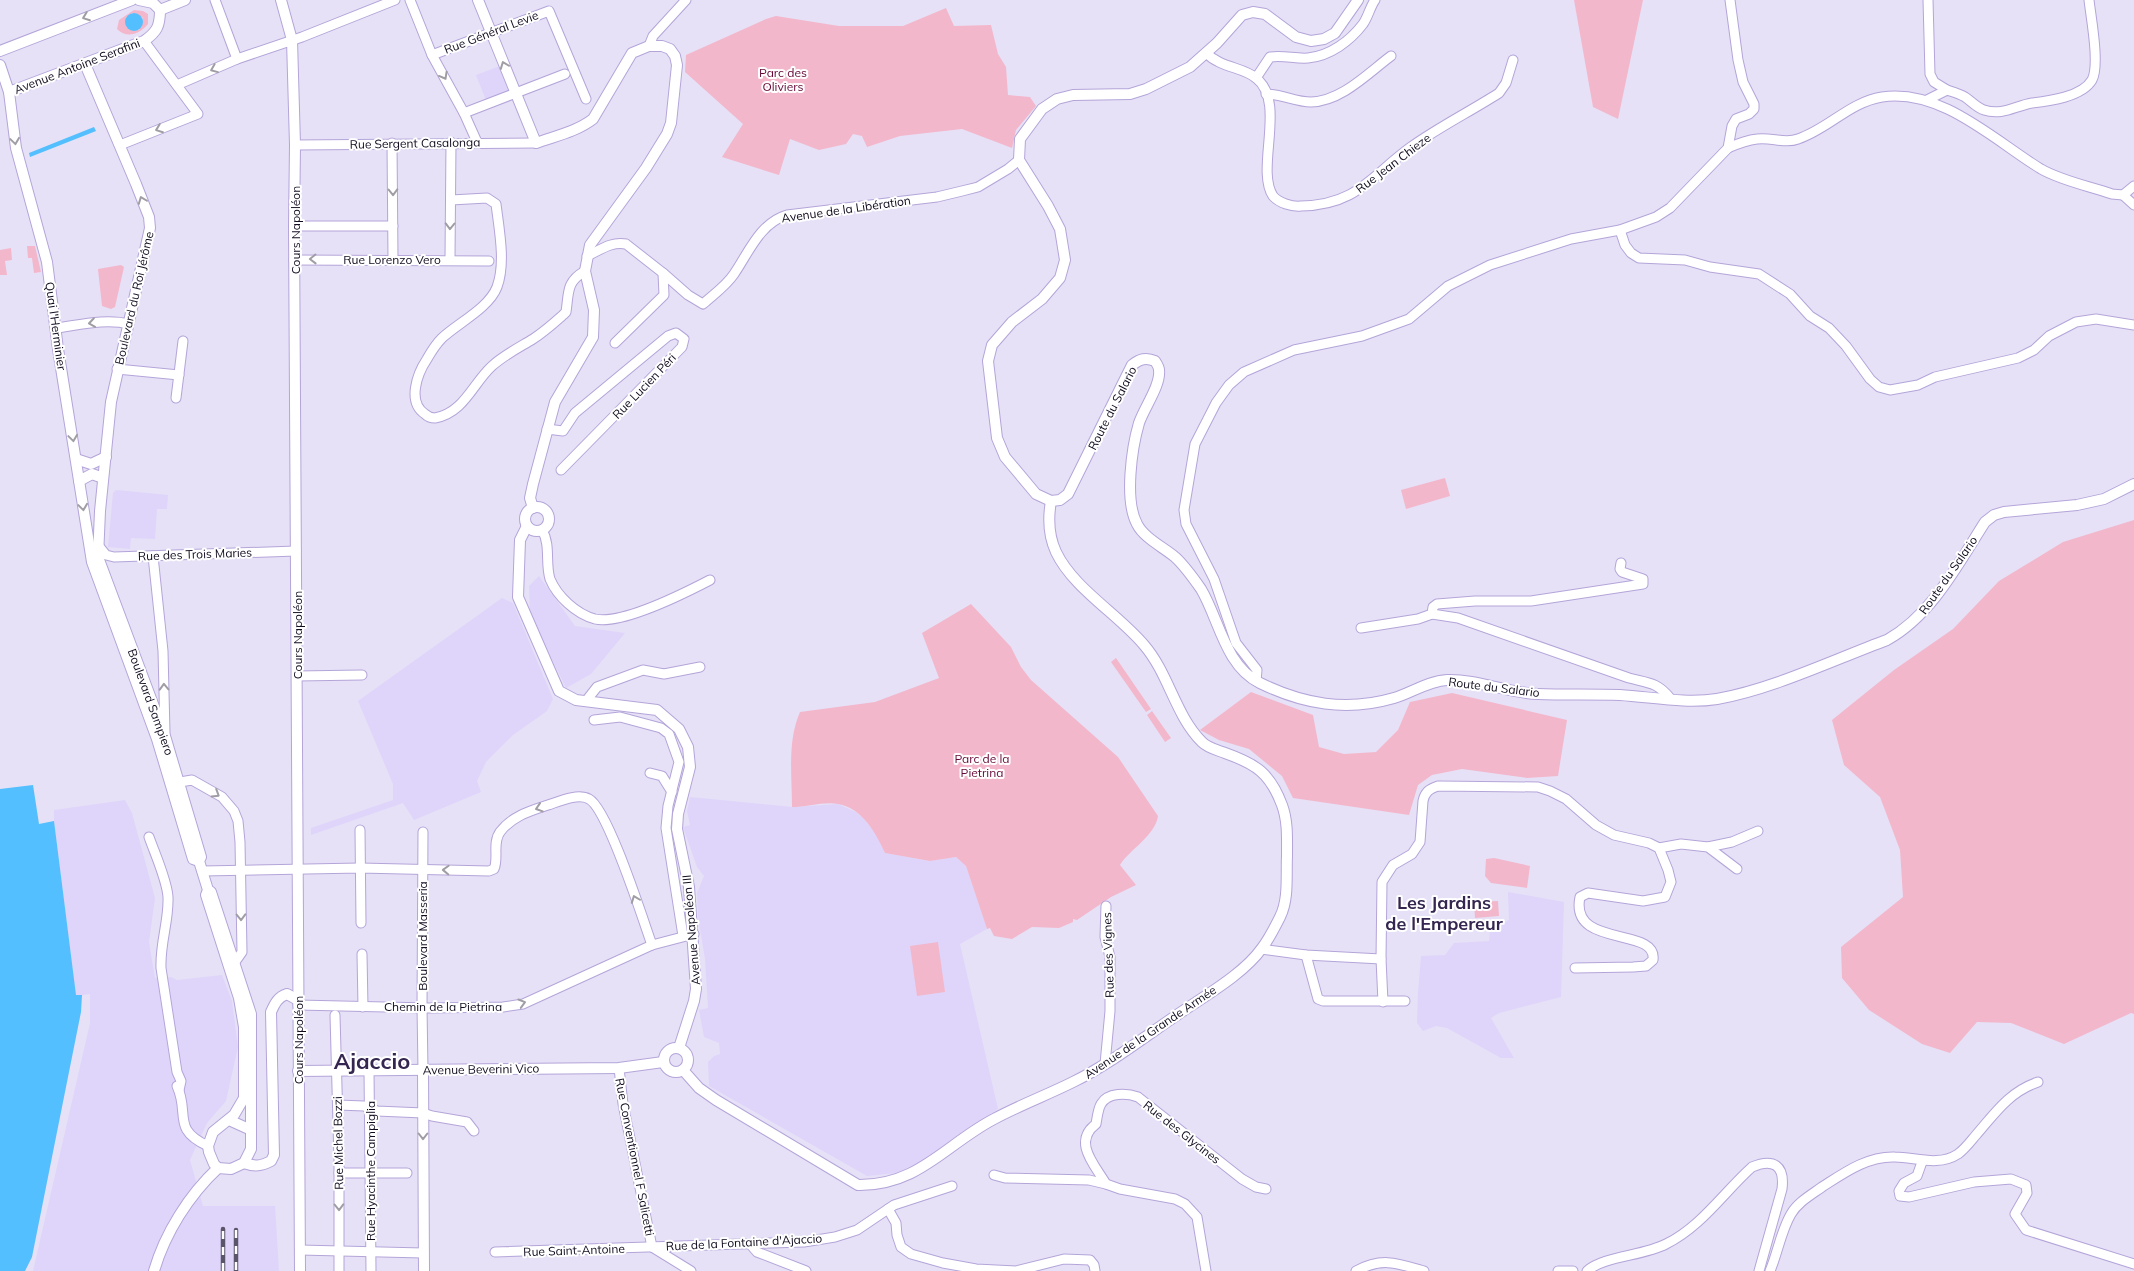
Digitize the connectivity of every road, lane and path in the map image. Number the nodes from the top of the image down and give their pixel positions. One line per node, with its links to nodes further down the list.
1 (132, 0): 20 (main road, one-way to 20)
2 (139, 0): 15 (main road)
3 (185, 0): 15 (main road)
4 (216, 0): 24 (street)
5 (280, 0): 18 (main road, Cours Napoléon)
6 (394, 0): 18 (street)
7 (410, 0): 22 (street)
8 (478, 0): 16 (main road)
9 (686, 0): 19 (street)
10 (1358, 0): 21 (main road)
11 (1375, 0): 29 (street)
12 (1730, 0): 44 (street)
13 (1928, 0): 31 (street)
14 (2089, 0): 31 (street)
15 (160, 10): 17 (main road, Avenue Antoine Serafini)
16 (492, 33): 22 (street, Rue Général Levie); 33 (main road, one-way to 16); 35 (street, Rue Général Levie)
17 (144, 40): 26 (main road, Avenue Antoine Serafini); 30 (street)
18 (292, 40): 24 (street); 42 (main road, Cours Napoléon)
19 (649, 46): 40 (main road); 53 (main road)
20 (0, 51)
21 (1206, 53): 29 (street); 45 (main road)
22 (432, 55): 37 (street, one-way to 37)
23 (1391, 56): 34 (street)
24 (237, 59): 30 (street, one-way to 30)
25 (1513, 60): 34 (street, Rue Jean Chieze)
26 (85, 64): 32 (main road, Avenue Antoine Serafini); 43 (main road, Boulevard du Roi Jérôme)
27 (0, 65): 32 (main road, Quai l'Herminier)
28 (565, 74): 33 (street)
29 (1256, 78): 34 (street, Rue Jean Chieze)
30 (177, 85): 43 (street, one-way to 43)
31 (1947, 90): 36 (street)
32 (9, 92): 62 (main road, Quai l'Herminier, one-way to 62)
33 (516, 94): 37 (street); 40 (main road)
34 (1266, 94)
35 (586, 99)
36 (1927, 100): 44 (street); 47 (street)
37 (464, 113): 39 (street)
38 (451, 142): 39 (street, Rue Sergent Casalonga); 41 (street, Rue Sergent Casalonga); 48 (street)
39 (477, 142): 40 (street, Rue Sergent Casalonga)
40 (536, 142)
41 (392, 143): 42 (street, Rue Sergent Casalonga); 51 (street, one-way to 51)
42 (295, 144): 50 (main road, Cours Napoléon)
43 (120, 145): 60 (main road, Boulevard du Roi Jérôme, one-way to 43)
44 (1728, 148): 52 (street)
45 (1019, 160): 59 (street, Avenue de la Libération); 75 (main road)
46 (2134, 186): 47 (street)
47 (2122, 195): 49 (street)
48 (451, 200): 55 (street, one-way to 55); 58 (street)
49 (2134, 205)
50 (294, 226): 51 (street); 56 (main road, Cours Napoléon)
51 (393, 226): 54 (street)
52 (1620, 230): 61 (street); 90 (street)
53 (587, 256): 58 (main road); 59 (street)
54 (393, 259): 55 (street, Rue Lorenzo Vero); 56 (street, Rue Lorenzo Vero, one-way to 56)
55 (450, 259): 57 (street, Rue Lorenzo Vero)
56 (294, 260): 80 (main road, Cours Napoléon)
57 (489, 261)
58 (585, 271): 68 (main road)
59 (663, 272): 64 (street)
60 (129, 324): 62 (street, one-way to 62); 65 (main road, Boulevard du Roi Jérôme)
61 (2134, 324)
62 (56, 328): 70 (main road, Quai l'Herminier, one-way to 70)
63 (183, 341): 66 (street)
64 (615, 343)
65 (117, 369): 66 (street); 69 (main road, Boulevard du Roi Jérôme)
66 (179, 375): 67 (street)
67 (176, 398)
68 (548, 429): 71 (street, Rue Lucien Péri); 76 (main road)
69 (106, 457): 70 (main road); 72 (main road, Boulevard du Roi Jérôme)
70 (76, 459): 73 (main road, Quai l'Herminier)
71 (561, 470)
72 (104, 478): 73 (main road); 79 (main road, Boulevard du Roi Jérôme)
73 (79, 481): 82 (main road, Quai l'Herminier, one-way to 82)
74 (2134, 484): 91 (main road, Route du Salario)
75 (1051, 502): 90 (main road, Route du Salario); 115 (main road, Avenue de la Grande Armée)
76 (532, 508): 77 (main road); 78 (main road)
77 (527, 526): 78 (main road); 92 (main road, Avenue Napoléon III)
78 (542, 530): 84 (street)
79 (98, 545): 81 (street, Rue des Trois Maries); 94 (main road, Boulevard Sampiero)
80 (296, 551): 81 (street, Rue des Trois Maries); 89 (main road, Cours Napoléon)
81 (152, 556): 94 (street, one-way to 81)
82 (92, 562): 96 (main road, Boulevard Sampiero)
83 (1621, 563): 85 (street)
84 (710, 580)
85 (1432, 614): 86 (street); 91 (street)
86 (1361, 628)
87 (700, 667): 92 (street)
88 (362, 675): 89 (street)
89 (297, 676): 106 (main road, Cours Napoléon)
90 (1256, 681): 91 (main road, Route du Salario)
91 (1670, 698)
92 (586, 701): 113 (main road, Avenue Napoléon III)
93 (594, 720): 97 (street)
94 (165, 736): 96 (main road, Boulevard Sampiero)
95 (650, 773): 97 (street)
96 (175, 783): 104 (main road, Boulevard Sampiero); 109 (street, one-way to 109)
97 (672, 792): 113 (street)
98 (360, 830): 105 (street)
99 (1758, 831): 102 (street)
100 (424, 832): 107 (street, Boulevard Masseria)
101 (149, 837): 143 (street)
102 (1708, 847): 103 (street); 108 (street)
103 (1659, 848): 118 (street); 120 (street)
104 (200, 866): 109 (street); 110 (main road, Boulevard Sampiero)
105 (360, 868): 106 (street); 107 (street); 112 (street)
106 (298, 869): 109 (street); 122 (main road, Cours Napoléon)
107 (422, 869): 114 (street, one-way to 107); 125 (street, Boulevard Masseria)
108 (1737, 869)
109 (240, 870): 119 (street, one-way to 119)
110 (208, 890): 119 (main road, Boulevard Sampiero); 140 (main road, Boulevard Sampiero)
111 (1106, 906): 129 (street, Rue des Vignes)
112 (361, 923)
113 (688, 931): 114 (street, Chemin de la Pietrina); 127 (main road, Avenue Napoléon III)
114 (652, 945): 125 (street, Chemin de la Pietrina, one-way to 114)
115 (1261, 949): 117 (street); 129 (main road, Avenue de la Grande Armée)
116 (362, 954): 124 (street)
117 (1306, 956): 118 (street); 123 (street)
118 (1381, 959): 123 (street)
119 (235, 962): 141 (main road, Boulevard Sampiero)
120 (1575, 968)
121 (1405, 1001): 123 (street)
122 (298, 1002): 124 (street, Chemin de la Pietrina); 134 (main road, Cours Napoléon); 145 (main road)
123 (1383, 1002)
124 (363, 1007): 125 (street, Chemin de la Pietrina)
125 (422, 1007): 132 (street, Boulevard Masseria)
126 (335, 1015): 135 (street, Rue Michel Bozzi)
127 (679, 1048): 128 (main road); 133 (main road)
128 (663, 1062): 130 (main road, Avenue Beverini Vico); 133 (main road)
129 (1105, 1064): 133 (main road, Avenue de la Grande Armée)
130 (619, 1068): 132 (main road, Avenue Beverini Vico); 156 (street, Rue Conventionnel F Salicetti)
131 (369, 1070): 132 (main road, Avenue Beverini Vico); 135 (main road, Avenue Beverini Vico); 138 (street, Rue Hyacinthe Campiglia)
132 (423, 1070): 139 (main road)
133 (683, 1070)
134 (298, 1071): 135 (main road, Avenue Beverini Vico); 157 (main road, Cours Napoléon)
135 (335, 1071): 137 (street, Rue Michel Bozzi)
136 (2038, 1082): 144 (street)
137 (338, 1105): 138 (street); 147 (street, Rue Michel Bozzi)
138 (371, 1109): 139 (street); 148 (street, Rue Hyacinthe Campiglia)
139 (423, 1113): 142 (street); 160 (main road, one-way to 160)
140 (229, 1120): 141 (main road); 143 (main road)
141 (251, 1130): 145 (main road)
142 (474, 1131)
143 (208, 1146): 146 (main road)
144 (1922, 1162): 162 (street); 178 (street)
145 (244, 1163): 146 (main road)
146 (218, 1168): 163 (main road)
147 (339, 1173): 148 (street); 158 (street, Rue Michel Bozzi, one-way to 158)
148 (371, 1173): 149 (street); 159 (street, Rue Hyacinthe Campiglia)
149 (408, 1173)
150 (994, 1175): 151 (street)
151 (1106, 1184): 153 (street, Rue des Glycines); 171 (street)
152 (952, 1186): 154 (street, Rue de la Fontaine d'Ajaccio)
153 (1266, 1189)
154 (888, 1209): 155 (street, Rue de la Fontaine d'Ajaccio); 170 (street)
155 (750, 1244): 156 (street, Rue de la Fontaine d'Ajaccio); 169 (street)
156 (652, 1247): 161 (street, Rue Saint-Antoine); 168 (street)
157 (300, 1250): 158 (street); 164 (main road, Cours Napoléon)
158 (340, 1250): 159 (street); 165 (street, Rue Michel Bozzi)
159 (371, 1252): 160 (street); 166 (street, Rue Hyacinthe Campiglia)
160 (423, 1252): 167 (main road)
161 (495, 1252)
162 (2134, 1264)
163 (154, 1271)
164 (300, 1271)
165 (339, 1271)
166 (370, 1271)
167 (424, 1271)
168 (690, 1271)
169 (806, 1271)
170 (1095, 1271)
171 (1206, 1271)
172 (1356, 1271): 173 (street)
173 (1424, 1271)
174 (1558, 1271): 175 (street)
175 (1573, 1271)
176 (1587, 1271): 177 (street)
177 (1759, 1271)
178 (1770, 1271)

